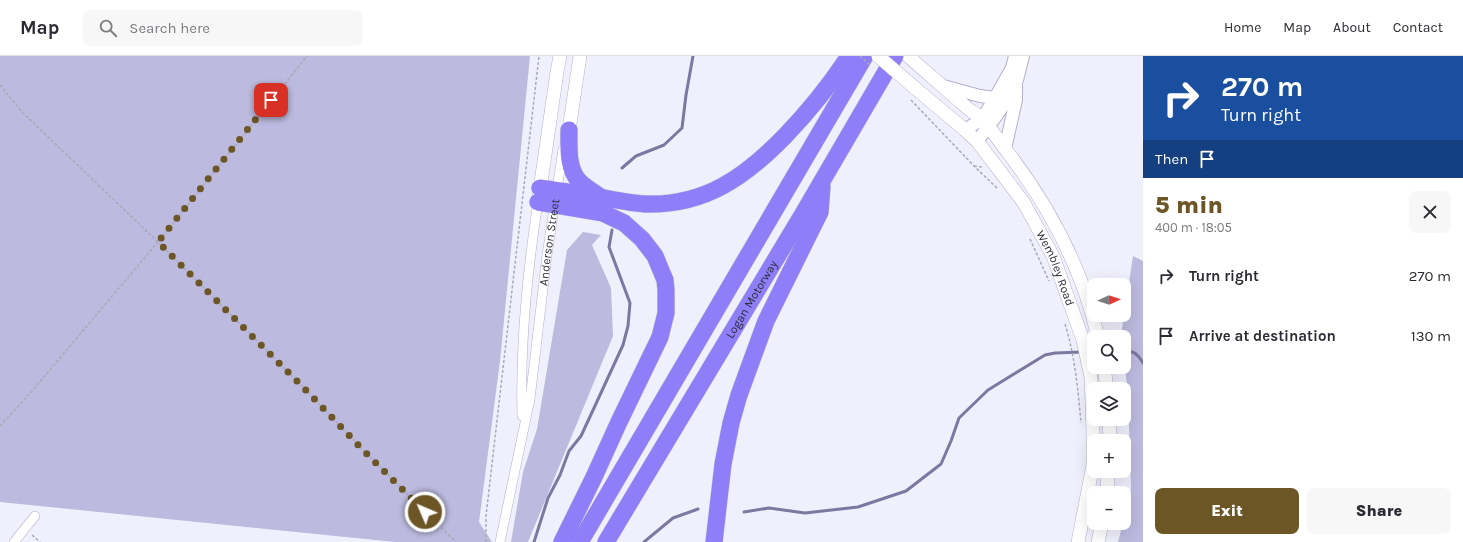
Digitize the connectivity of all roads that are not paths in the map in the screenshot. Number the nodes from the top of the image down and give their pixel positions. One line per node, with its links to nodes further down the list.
1 (560, 56): 19 (main road, Anderson Street)
2 (580, 56): 14 (main road, Anderson Street)
3 (849, 56): 20 (highway)
4 (865, 56): 28 (highway, Logan Motorway)
5 (878, 56): 15 (main road, Wembley Road, bridge)
6 (895, 56): 18 (highway, Logan Motorway)
7 (908, 56): 11 (main road, Wembley Road)
8 (1015, 56): 12 (street)
9 (1023, 56): 10 (street)
10 (1016, 82): 13 (street); 17 (street)
11 (943, 86): 12 (street); 13 (main road, Wembley Road)
12 (995, 98): 13 (street)
13 (985, 123): 15 (street); 16 (street); 17 (main road, Wembley Road)
14 (570, 130): 19 (street, Anderson Street); 20 (highway)
15 (965, 130): 16 (main road, Wembley Road)
16 (977, 141): 31 (main road, Wembley Road)
17 (1005, 149): 21 (main road, Wembley Road)
18 (822, 182): 29 (highway, Logan Motorway); 30 (highway)
19 (548, 196): 20 (highway); 22 (street, Anderson Street); 22 (street, Anderson Street); 27 (highway)
20 (600, 197)
21 (1096, 330)
22 (522, 430): 26 (street, Anderson Street)
23 (34, 516): 25 (street)
24 (1101, 530): 32 (main road)
25 (14, 542)
26 (500, 542)
27 (562, 542)
28 (580, 542)
29 (606, 542)
30 (714, 542)
31 (1078, 542)
32 (1098, 542)

